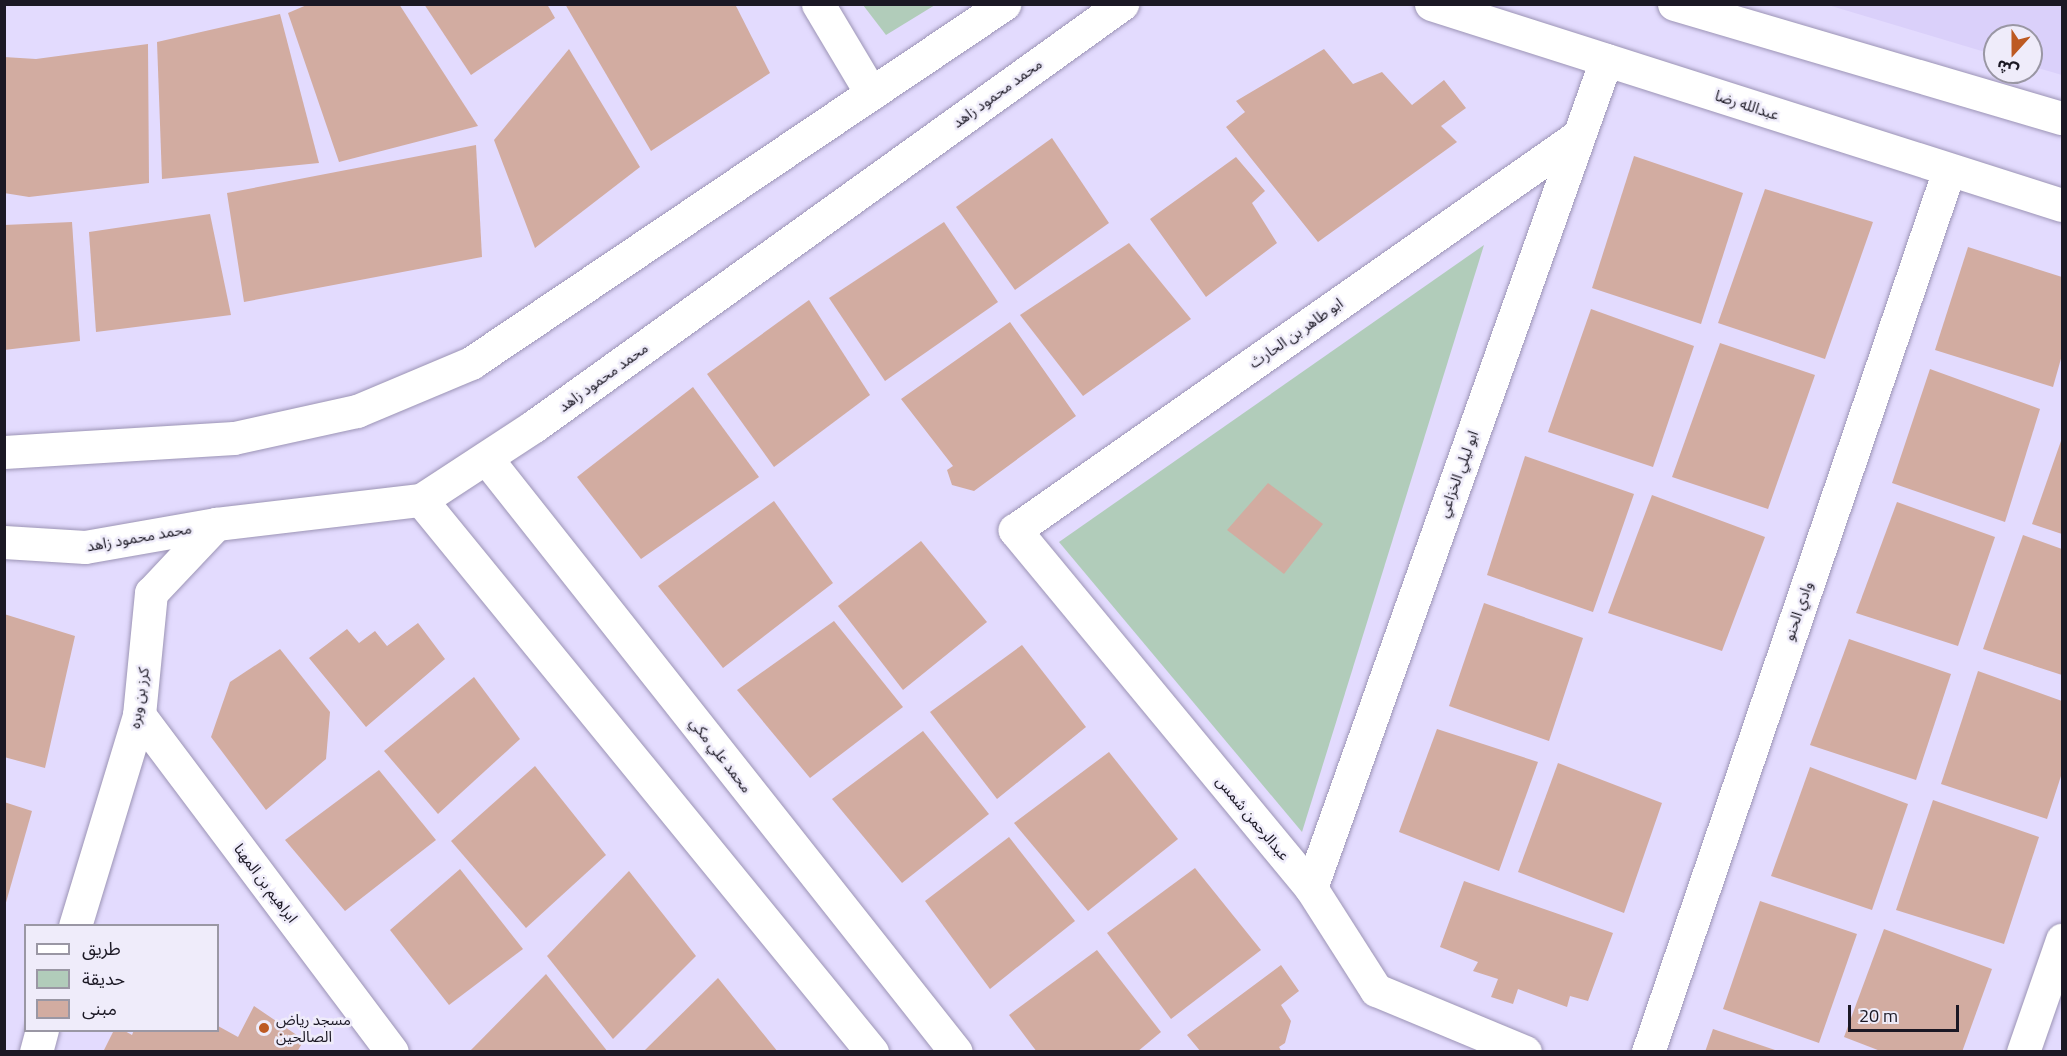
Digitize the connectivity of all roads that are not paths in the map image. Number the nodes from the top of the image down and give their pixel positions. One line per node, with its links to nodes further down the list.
1 (818, 4): 7 (street)
2 (1004, 4): 7 (street)
3 (1122, 4): 13 (street, محمد محمود زاهد)
4 (1431, 4): 6 (street, عبدالله رضا)
5 (1674, 4): 8 (street)
6 (1606, 60): 9 (street, ابو ليلي الخزاعي); 10 (street, عبدالله رضا)
7 (871, 93): 12 (street)
8 (2062, 118)
9 (1578, 136): 16 (street, ابو طاهر بن الحارث); 19 (street, ابو ليلي الخزاعي)
10 (1949, 170): 11 (street, عبدالله رضا); 28 (street, وادي الحنو)
11 (2062, 205)
12 (4, 452)
13 (486, 458): 14 (street, محمد محمود زاهد); 26 (street, محمد علي مكي)
14 (421, 500): 15 (street, محمد محمود زاهد); 25 (street)
15 (216, 524): 17 (street, محمد محمود زاهد); 18 (street, كرز بن وبره)
16 (1015, 530): 19 (street, عبدالرحمن شمس)
17 (4, 542)
18 (139, 715): 20 (street, كرز بن وبره); 24 (street, ابراهيم بن المهنا)
19 (1311, 888): 27 (street, عبدالرحمن شمس)
20 (76, 924)
21 (2062, 940): 29 (street)
22 (41, 1032): 23 (street)
23 (36, 1052)
24 (392, 1052)
25 (872, 1052)
26 (956, 1052)
27 (1525, 1052)
28 (1648, 1052)
29 (2023, 1052)

